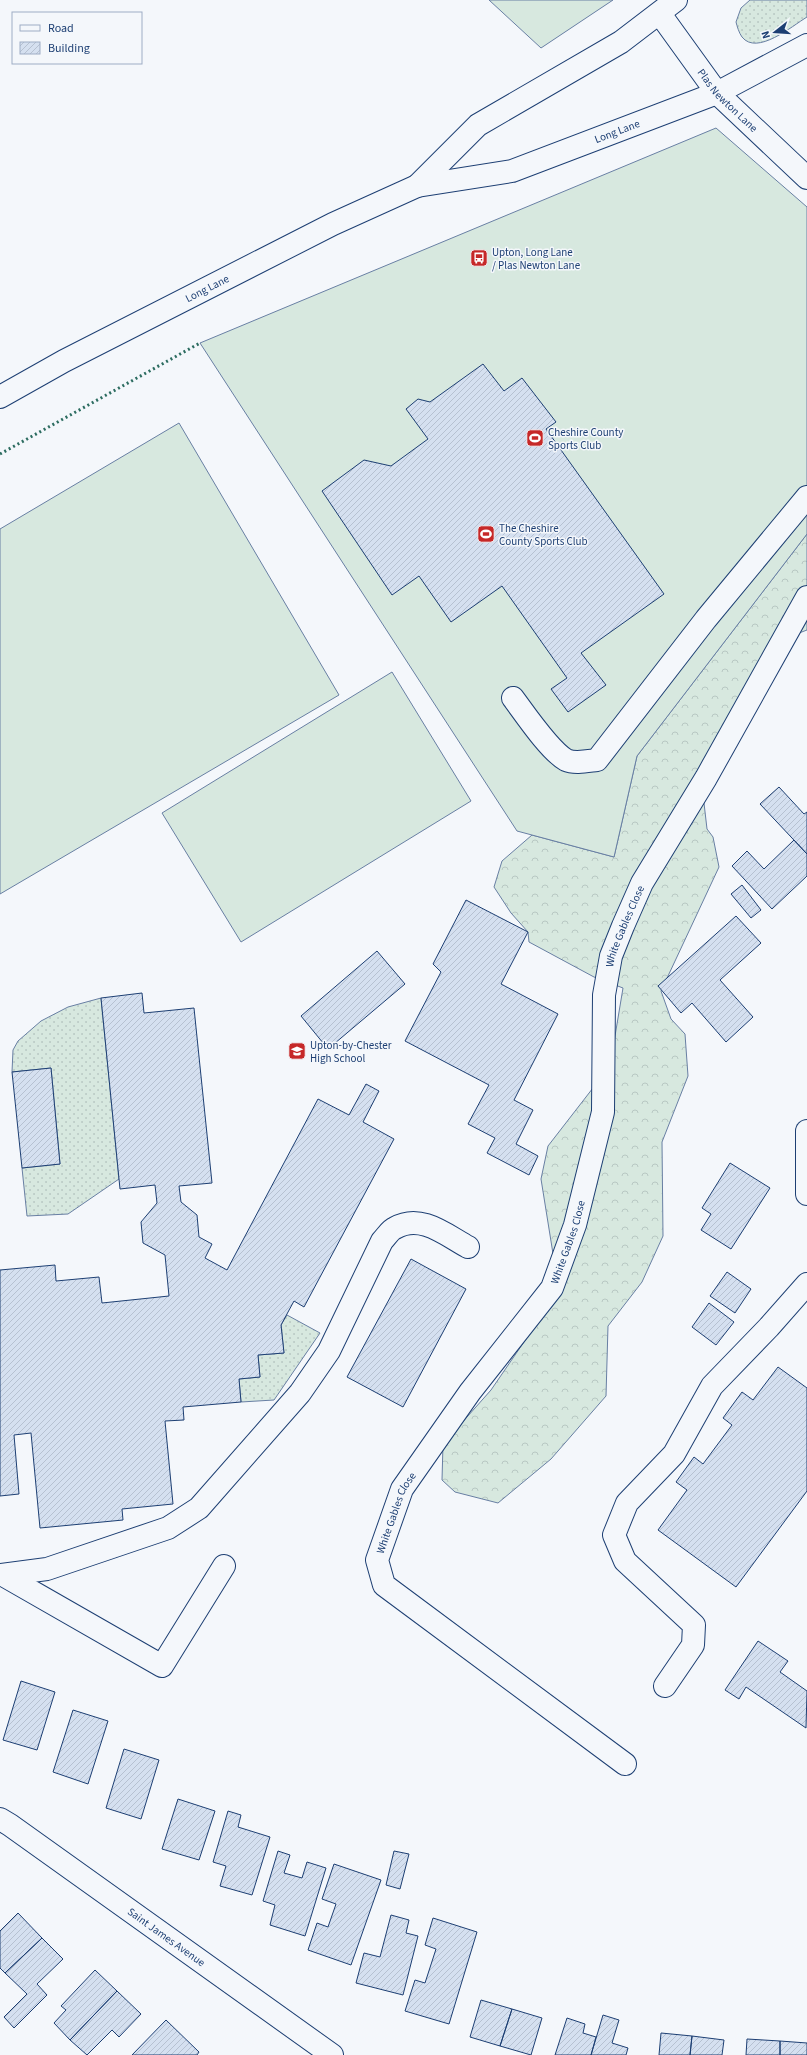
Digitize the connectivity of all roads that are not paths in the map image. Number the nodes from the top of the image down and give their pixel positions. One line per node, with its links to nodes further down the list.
1 (668, 7): 3 (main road, Plas Newton Lane); 5 (main road, Long Lane)
2 (807, 45): 3 (main road, Long Lane)
3 (717, 93): 4 (main road, Plas Newton Lane); 5 (main road, Long Lane)
4 (807, 178)
5 (417, 186): 6 (main road, Long Lane)
6 (0, 397)
7 (807, 497): 9 (main road)
8 (807, 597): 17 (main road, White Gables Close)
9 (513, 698)
10 (807, 1131): 11 (main road)
11 (807, 1194)
12 (468, 1247): 15 (main road)
13 (807, 1284): 16 (main road)
14 (224, 1566): 15 (main road)
15 (1, 1575)
16 (665, 1686)
17 (625, 1764)
18 (0, 1819): 19 (main road, Saint James Avenue)
19 (332, 2055)

